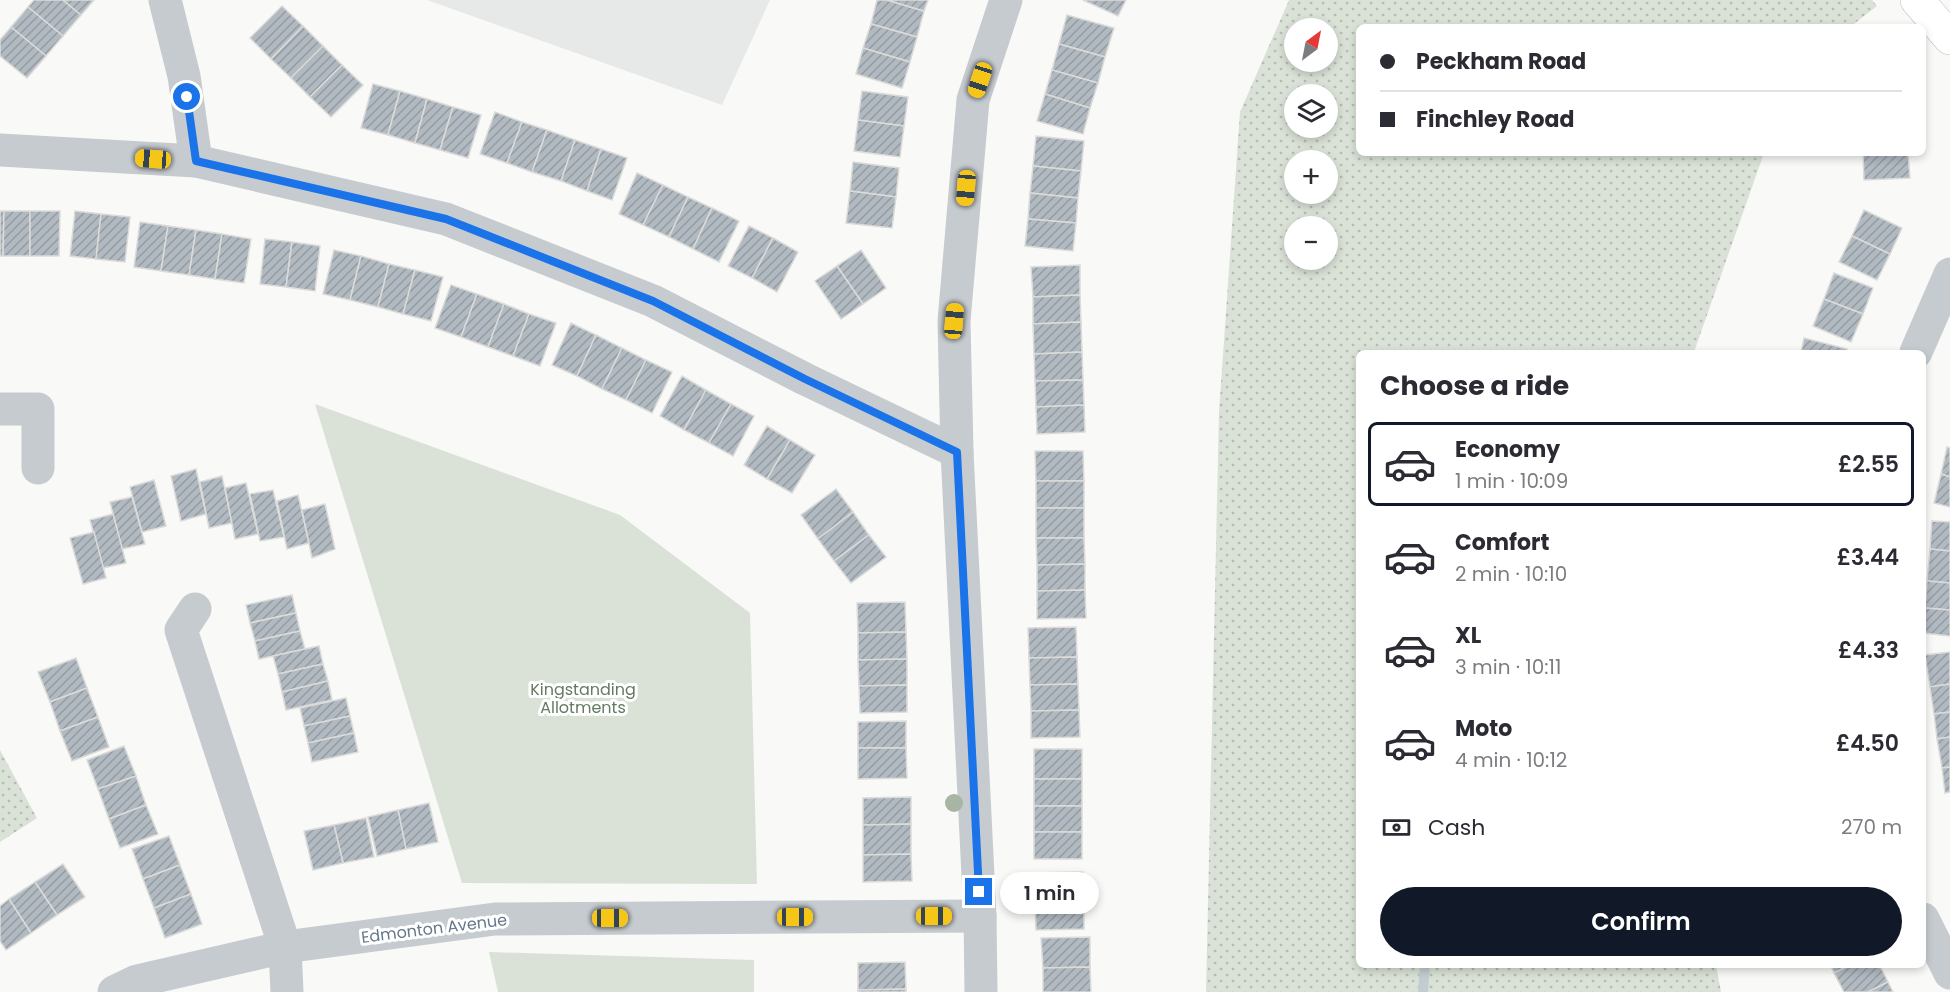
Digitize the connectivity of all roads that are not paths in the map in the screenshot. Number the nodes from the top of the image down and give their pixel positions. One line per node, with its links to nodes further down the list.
1 (165, 0): 6 (street)
2 (1006, 0): 10 (street)
3 (1917, 0): 4 (main road)
4 (1950, 38)
5 (0, 150): 6 (street)
6 (196, 161): 10 (street)
7 (1950, 274): 8 (street)
8 (1917, 350)
9 (0, 409): 11 (street)
10 (957, 452): 13 (street)
11 (38, 468)
12 (195, 609): 15 (street)
13 (980, 916): 15 (street, Edmonton Avenue); 19 (street)
14 (1926, 925): 16 (street)
15 (285, 946): 17 (street, Edmonton Avenue); 18 (street)
16 (1950, 973)
17 (114, 992)
18 (287, 992)
19 (981, 992)

